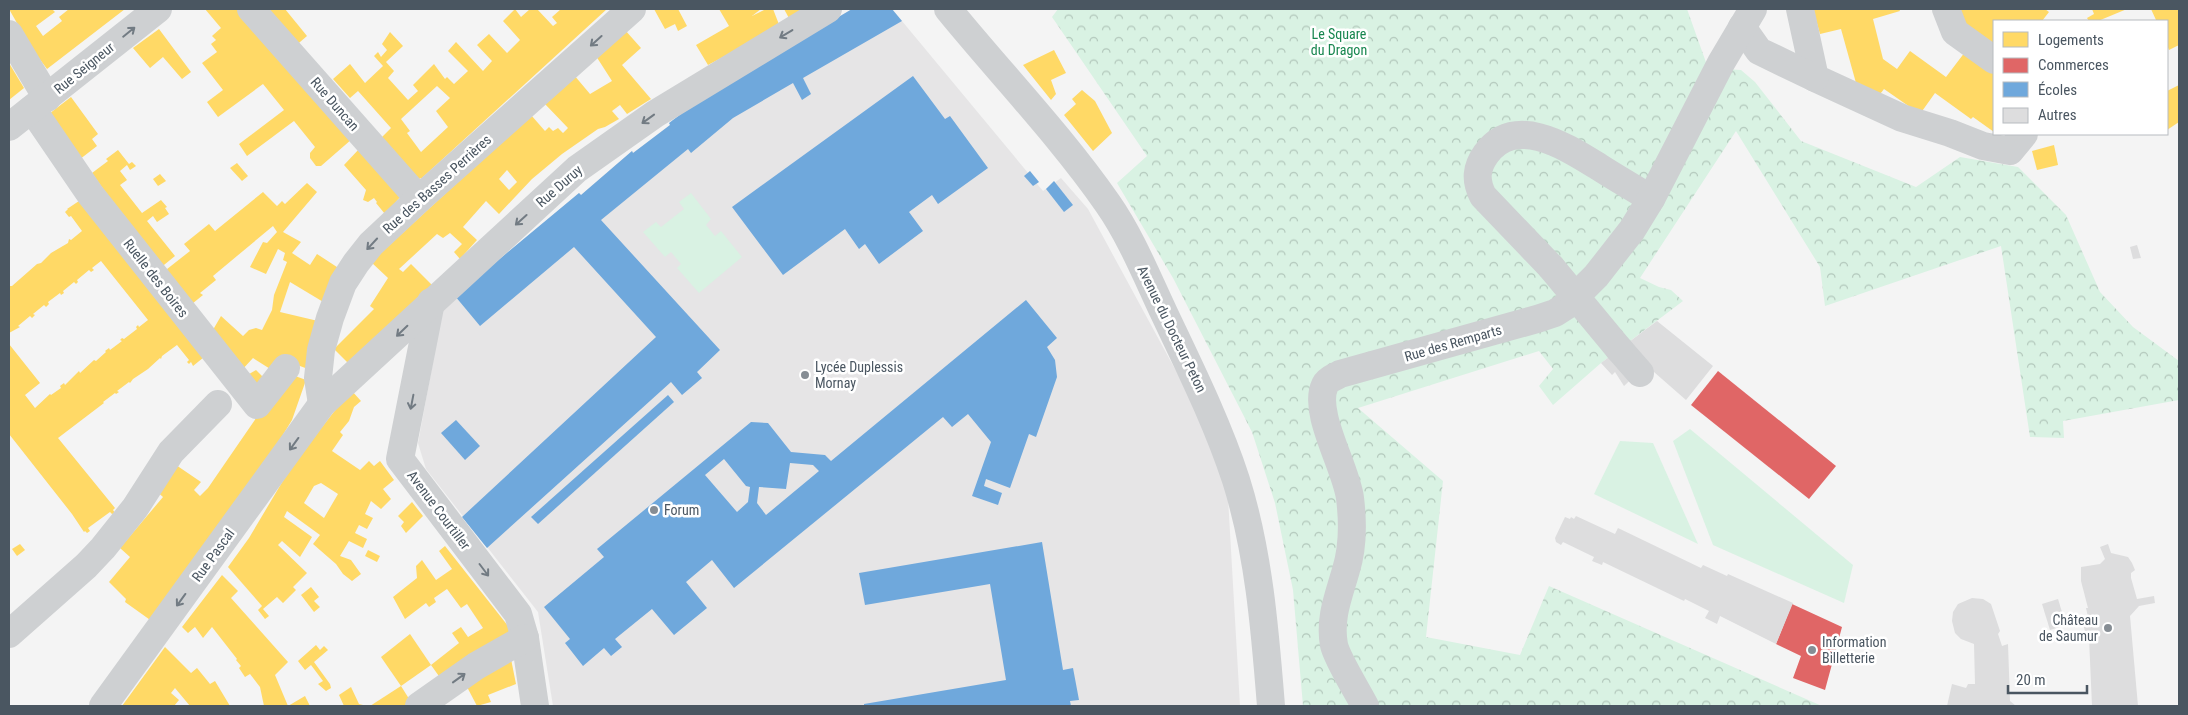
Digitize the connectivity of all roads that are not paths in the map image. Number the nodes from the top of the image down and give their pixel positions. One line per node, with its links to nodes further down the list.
1 (158, 9): 12 (street, Rue Seigneur, one-way to 1)
2 (251, 9): 15 (street, Rue Duncan)
3 (632, 9): 15 (street, Rue des Basses Perrières, one-way to 15)
4 (828, 9): 17 (street, Rue Duruy, one-way to 17)
5 (948, 9): 27 (street, Avenue du Docteur Peton)
6 (1800, 9): 11 (street)
7 (1946, 9): 10 (street)
8 (1747, 18): 11 (street); 16 (street, Rue des Remparts)
9 (9, 34): 12 (street)
10 (1993, 59)
11 (1815, 78): 14 (street)
12 (39, 104): 13 (street, Rue Seigneur); 18 (street, Ruelle des Boires)
13 (9, 127)
14 (2023, 135)
15 (418, 199): 21 (street, Rue des Basses Perrières, one-way to 21)
16 (1651, 199): 19 (street, bridge); 28 (street, Rue des Remparts)
17 (431, 302): 21 (street, Rue Duruy, one-way to 21); 23 (street, Avenue Courtiller, one-way to 23)
18 (286, 368)
19 (1640, 373)
20 (218, 404): 22 (street)
21 (322, 404): 24 (street, Rue Pascal, one-way to 24)
22 (9, 634)
23 (525, 638): 25 (street, one-way to 23); 26 (street, Avenue Courtiller)
24 (103, 706)
25 (419, 706)
26 (535, 706)
27 (1271, 706)
28 (1366, 706)

